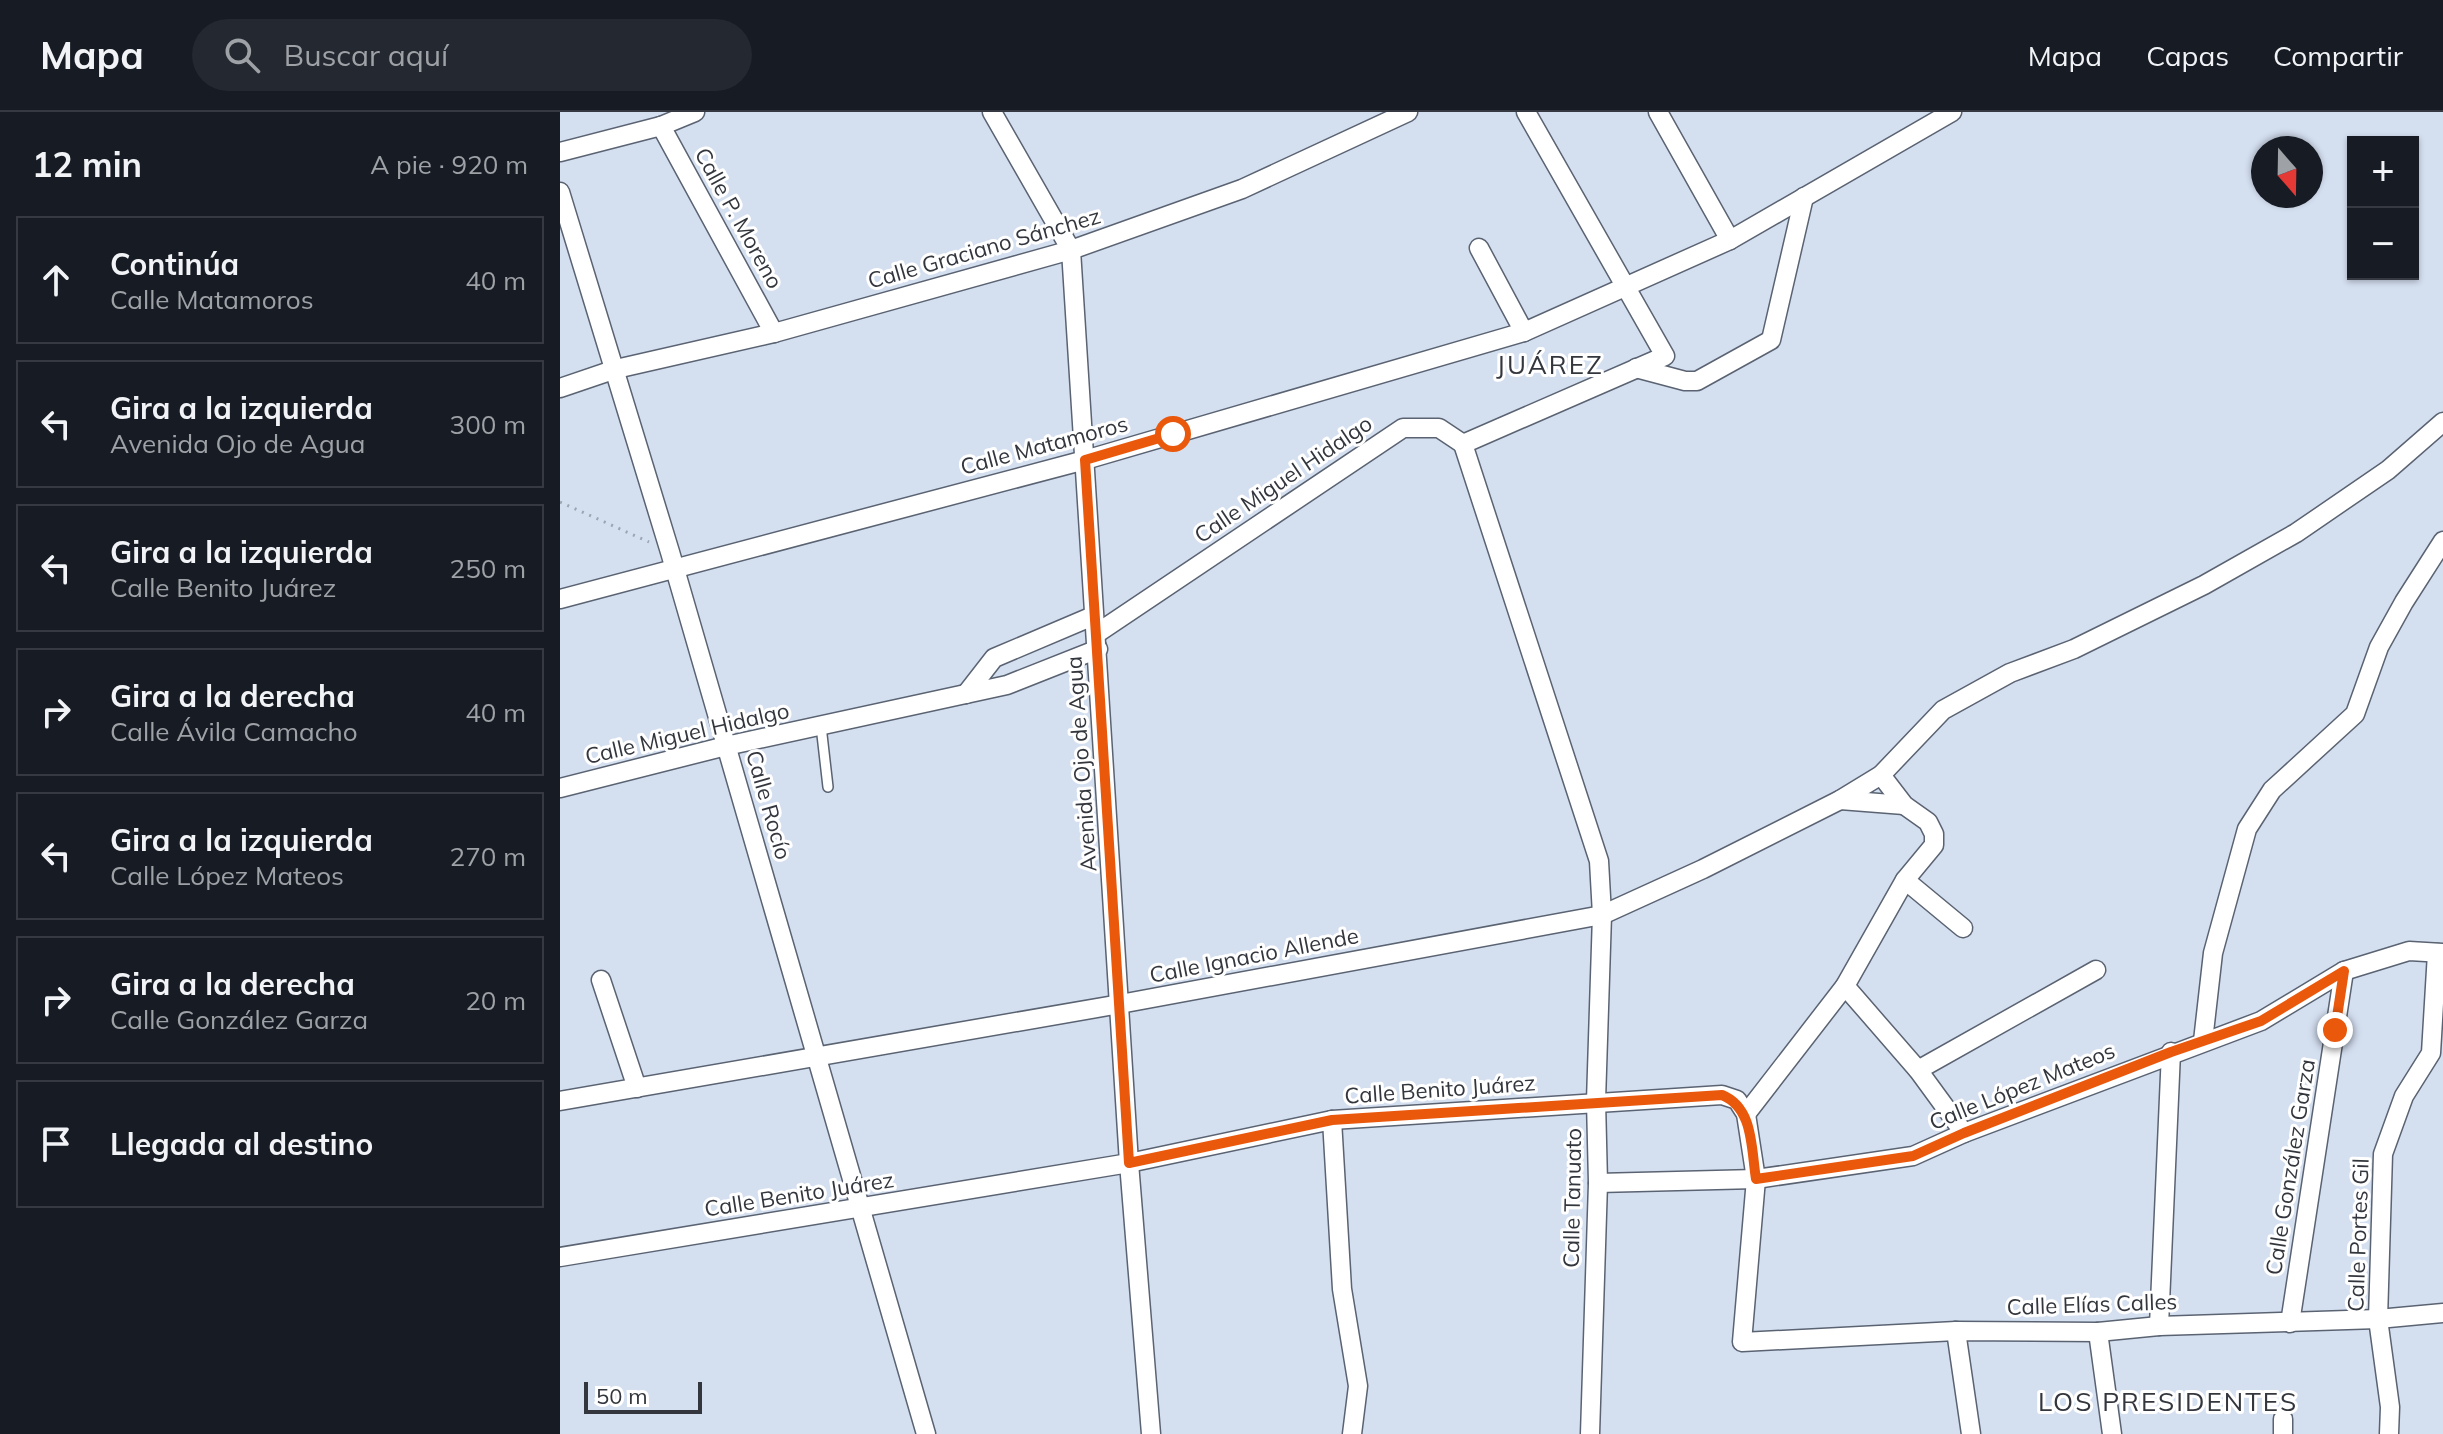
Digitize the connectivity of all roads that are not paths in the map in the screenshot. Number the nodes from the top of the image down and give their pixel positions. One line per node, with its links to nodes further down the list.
1 (695, 112): 7 (street)
2 (992, 112): 13 (street, Avenida Ojo de Agua)
3 (1526, 112): 14 (street)
4 (1658, 112): 11 (street)
5 (1952, 112): 10 (street)
6 (1403, 113): 13 (street, Calle Graciano Sánchez)
7 (661, 126): 8 (street); 16 (street, Calle P. Moreno)
8 (560, 152)
9 (560, 192): 18 (street, Calle Rocío)
10 (1804, 197): 11 (street); 17 (street)
11 (1730, 240): 14 (street)
12 (1479, 248): 15 (street)
13 (1071, 250): 16 (street, Calle Graciano Sánchez); 22 (street, Avenida Ojo de Agua)
14 (1625, 286): 15 (street, Calle Matamoros); 17 (street)
15 (1524, 332): 22 (street, Calle Matamoros)
16 (774, 333): 18 (street, Calle Graciano Sánchez)
17 (1636, 368): 21 (street)
18 (616, 369): 19 (street, Calle Graciano Sánchez); 24 (street, Calle Rocío)
19 (560, 388)
20 (2443, 422): 30 (street, Calle Ignacio Allende)
21 (1463, 444): 26 (street, Calle Miguel Hidalgo); 36 (street, Calle Tanuato)
22 (1085, 460): 24 (street, Calle Matamoros); 26 (street, Avenida Ojo de Agua)
23 (2443, 541): 44 (street)
24 (673, 560): 25 (street, Calle Matamoros); 29 (street, Calle Rocío)
25 (560, 599)
26 (1096, 633): 27 (street, Calle Miguel Hidalgo); 27 (street, Calle Miguel Hidalgo); 43 (street, Avenida Ojo de Agua)
27 (966, 694): 28 (street, Calle Miguel Hidalgo)
28 (821, 726): 29 (street, Calle Miguel Hidalgo); 31 (lane)
29 (726, 746): 32 (street, Calle Miguel Hidalgo); 46 (street, Calle Rocío)
30 (1881, 775): 33 (street, Calle Ignacio Allende); 34 (street)
31 (828, 787)
32 (560, 788)
33 (1840, 800): 34 (street); 36 (street, Calle Ignacio Allende)
34 (1904, 805): 35 (street)
35 (1905, 880): 37 (street); 42 (street)
36 (1602, 915): 43 (street, Calle Ignacio Allende); 50 (street, Calle Tanuato)
37 (1963, 928)
38 (2440, 953): 40 (street, Calle López Mateos); 60 (street, Calle Portes Gil)
39 (2096, 970): 47 (street)
40 (2344, 971): 44 (street, Calle López Mateos); 61 (street, Calle González Garza)
41 (601, 980): 48 (street)
42 (1845, 986): 47 (street); 51 (street)
43 (1120, 1004): 46 (street, Calle Ignacio Allende); 54 (street, Avenida Ojo de Agua)
44 (2203, 1041): 45 (street, Calle López Mateos)
45 (2171, 1052): 53 (street, Calle López Mateos); 62 (street)
46 (817, 1058): 48 (street, Calle Ignacio Allende); 57 (street, Calle Rocío)
47 (1918, 1070): 53 (street)
48 (637, 1088): 49 (street, Calle Ignacio Allende)
49 (560, 1101)
50 (1596, 1101): 51 (street, Calle Benito Juárez); 52 (street, Calle Benito Juárez); 56 (street, Calle Tanuato)
51 (1746, 1114): 55 (street)
52 (1332, 1120): 54 (street, Calle Benito Juárez); 67 (street)
53 (1964, 1133): 55 (street, Calle López Mateos)
54 (1129, 1163): 57 (street, Calle Benito Juárez); 66 (street, Avenida Ojo de Agua)
55 (1756, 1179): 56 (street, Calle López Mateos); 63 (street, Calle Elías Calles)
56 (1598, 1183): 68 (street, Calle Tanuato)
57 (861, 1209): 58 (street, Calle Benito Juárez); 65 (street, Calle Rocío)
58 (560, 1257)
59 (2443, 1313): 60 (street, Calle Elías Calles)
60 (2378, 1319): 61 (street, Calle Elías Calles); 71 (street, Calle Portes Gil)
61 (2290, 1323): 62 (street, Calle Elías Calles)
62 (2159, 1326): 64 (street, Calle Elías Calles)
63 (1956, 1331): 64 (street, Calle Elías Calles); 69 (street)
64 (2098, 1332): 70 (street)
65 (926, 1434)
66 (1151, 1434)
67 (1352, 1434)
68 (1590, 1434)
69 (1971, 1434)
70 (2112, 1434)
71 (2389, 1434)

